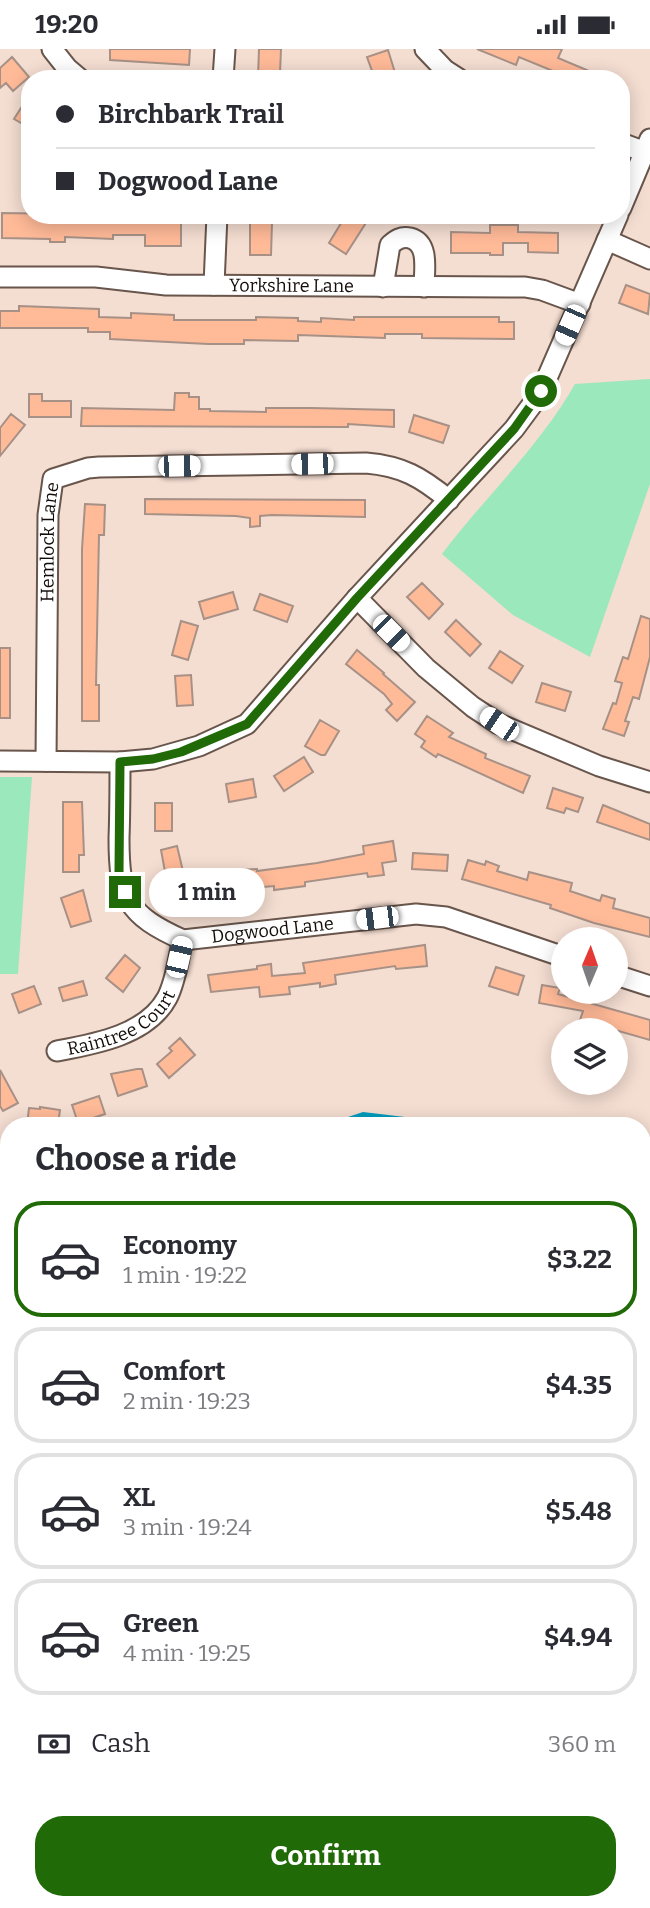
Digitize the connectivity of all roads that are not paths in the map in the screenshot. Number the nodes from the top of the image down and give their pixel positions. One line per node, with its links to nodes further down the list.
1 (52, 49): 4 (street)
2 (225, 49): 5 (street)
3 (425, 49): 6 (street)
4 (69, 70)
5 (224, 70)
6 (445, 70)
7 (647, 146): 8 (street)
8 (630, 187)
9 (217, 224): 14 (street)
10 (614, 224): 11 (street)
11 (607, 240): 12 (street); 17 (street)
12 (650, 260)
13 (0, 277): 14 (street, Yorkshire Lane)
14 (214, 285): 15 (street, Yorkshire Lane)
15 (383, 287): 16 (street, Yorkshire Lane); 16 (street)
16 (424, 287): 17 (street, Yorkshire Lane)
17 (580, 304): 18 (street)
18 (449, 500): 19 (street); 21 (street, Hemlock Lane)
19 (357, 598): 22 (street); 23 (street)
20 (0, 761): 21 (street)
21 (46, 761): 22 (street)
22 (120, 762): 24 (street)
23 (649, 778)
24 (183, 940): 25 (street, Dogwood Lane); 28 (street, Raintree Court)
25 (551, 953)
26 (628, 979): 27 (street)
27 (650, 986)
28 (57, 1051)

